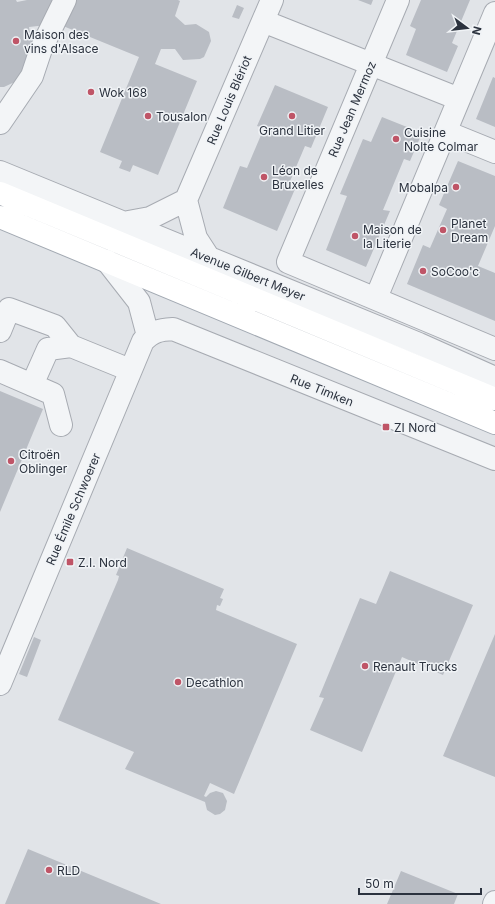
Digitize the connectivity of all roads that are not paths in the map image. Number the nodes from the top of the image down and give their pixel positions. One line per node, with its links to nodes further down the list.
1 (65, 0): 8 (street)
2 (272, 0): 5 (street, Rue Louis Blériot)
3 (398, 0): 6 (street, Rue Jean Mermoz)
4 (495, 13): 7 (street)
5 (263, 21): 6 (street); 13 (street, Rue Louis Blériot)
6 (371, 64): 7 (street); 18 (street, Rue Jean Mermoz)
7 (459, 99): 9 (street)
8 (0, 123)
9 (446, 132): 10 (street); 18 (street)
10 (495, 152)
11 (0, 172): 15 (street, Avenue Gilbert Meyer)
12 (0, 193): 29 (main road, Avenue Gilbert Meyer)
13 (186, 200): 15 (street); 16 (street)
14 (0, 217): 17 (main road)
15 (123, 223): 16 (street, Avenue Gilbert Meyer)
16 (209, 258): 19 (street, Avenue Gilbert Meyer)
17 (106, 261): 21 (street); 30 (main road)
18 (376, 298): 19 (street); 22 (street); 24 (street)
19 (331, 308): 22 (street, Avenue Gilbert Meyer)
20 (0, 331): 23 (street)
21 (148, 336): 26 (street, Rue Émile Schwoerer); 32 (street, Rue Timken)
22 (419, 344): 27 (street, Avenue Gilbert Meyer)
23 (71, 346): 26 (street); 28 (street)
24 (495, 348)
25 (0, 370): 28 (street)
26 (130, 370): 33 (street, Rue Émile Schwoerer)
27 (495, 378)
28 (32, 385): 31 (street)
29 (495, 399)
30 (495, 423)
31 (61, 425)
32 (495, 459)
33 (0, 684)

